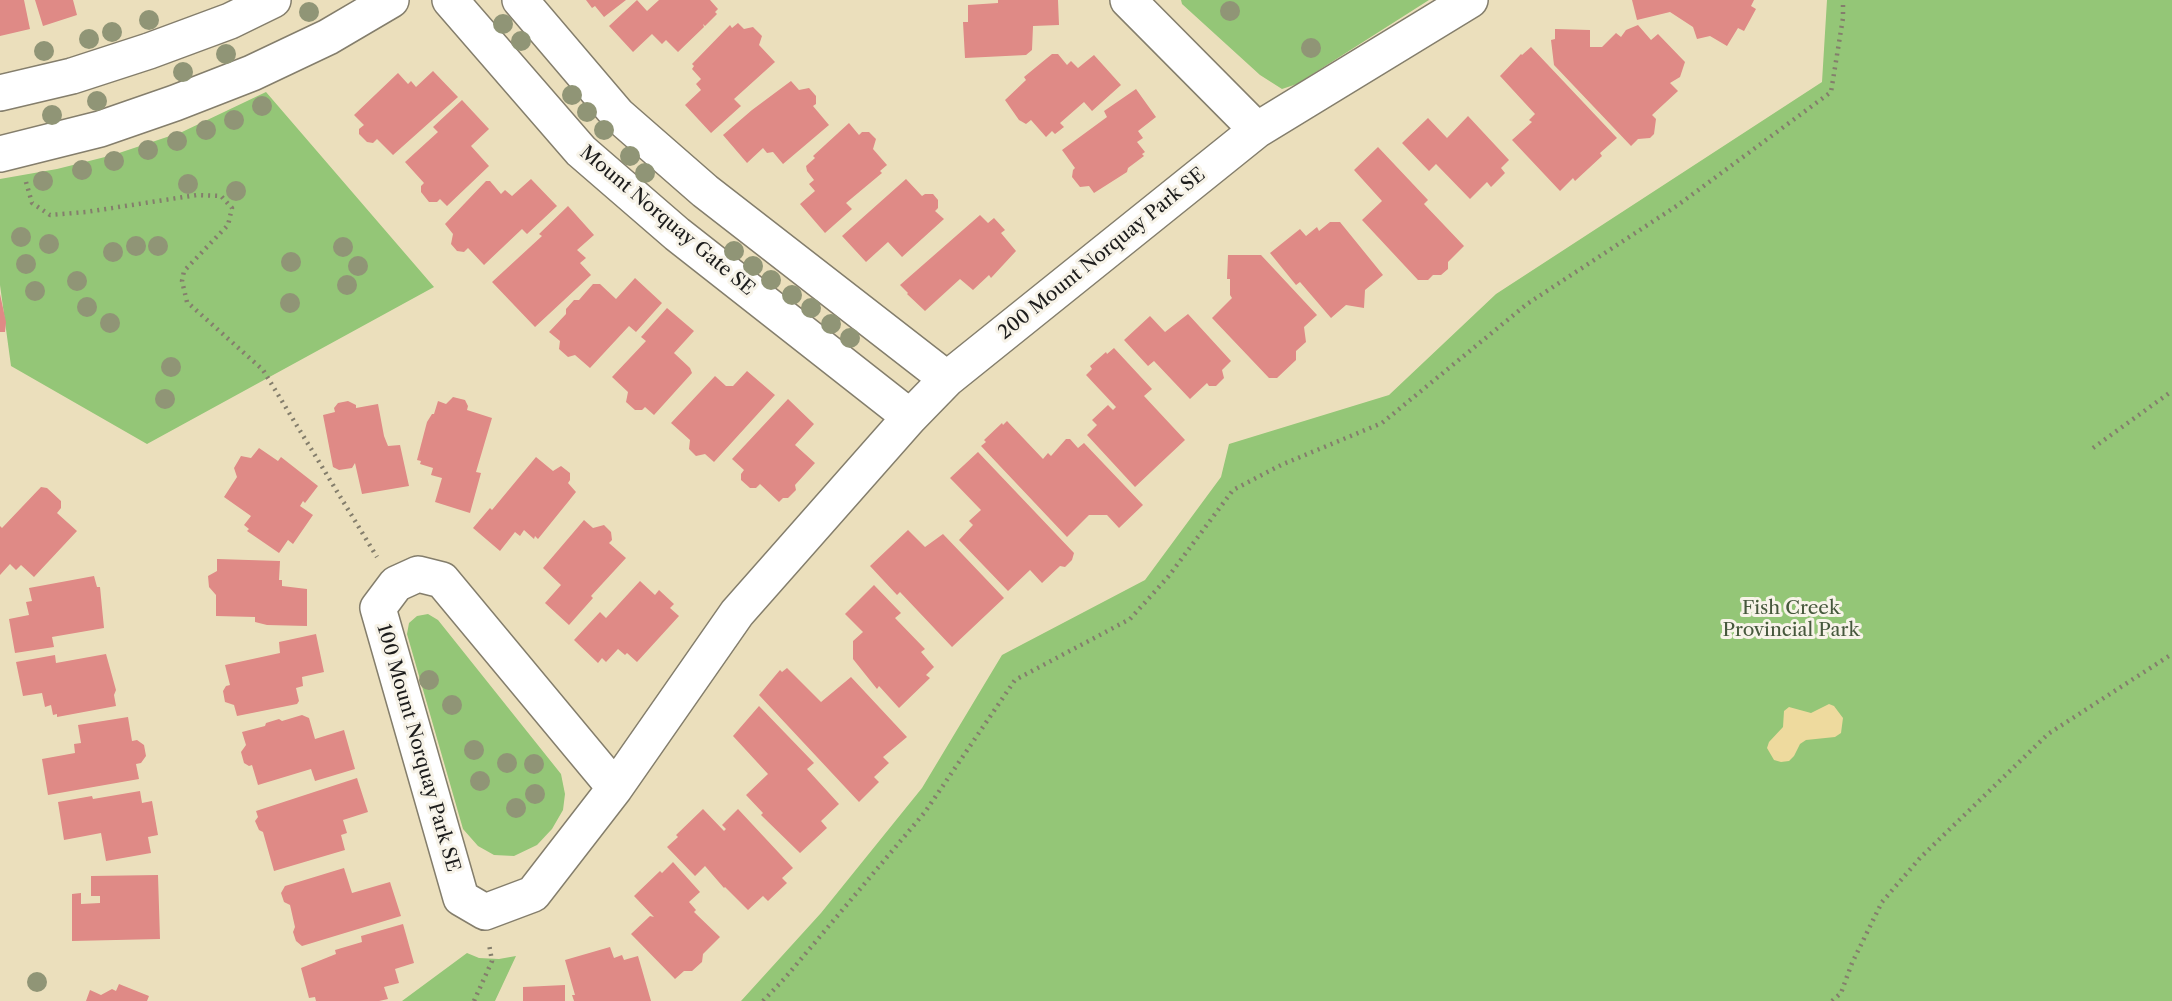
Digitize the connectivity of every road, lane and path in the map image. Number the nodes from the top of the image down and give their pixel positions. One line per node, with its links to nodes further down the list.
1 (273, 0): 8 (street)
2 (391, 0): 10 (street)
3 (450, 0): 12 (street, Mount Norquay Gate SE)
4 (520, 0): 11 (street)
5 (1128, 0): 9 (street)
6 (1470, 0): 9 (street, 200 Mount Norquay Park SE)
7 (1843, 0): 22 (path)
8 (0, 93)
9 (1257, 130): 13 (street, 200 Mount Norquay Park SE)
10 (9, 152): 17 (path)
11 (705, 191): 12 (street); 13 (street)
12 (677, 234): 15 (street, Mount Norquay Gate SE)
13 (947, 379): 15 (street, 200 Mount Norquay Park SE)
14 (2172, 391): 16 (path)
15 (909, 417): 19 (street)
16 (2093, 448)
17 (396, 584): 19 (street); 20 (street, 100 Mount Norquay Park SE)
18 (2172, 654): 23 (path)
19 (615, 788): 20 (street)
20 (485, 912): 21 (path)
21 (474, 1001)
22 (763, 1001)
23 (1832, 1001)

